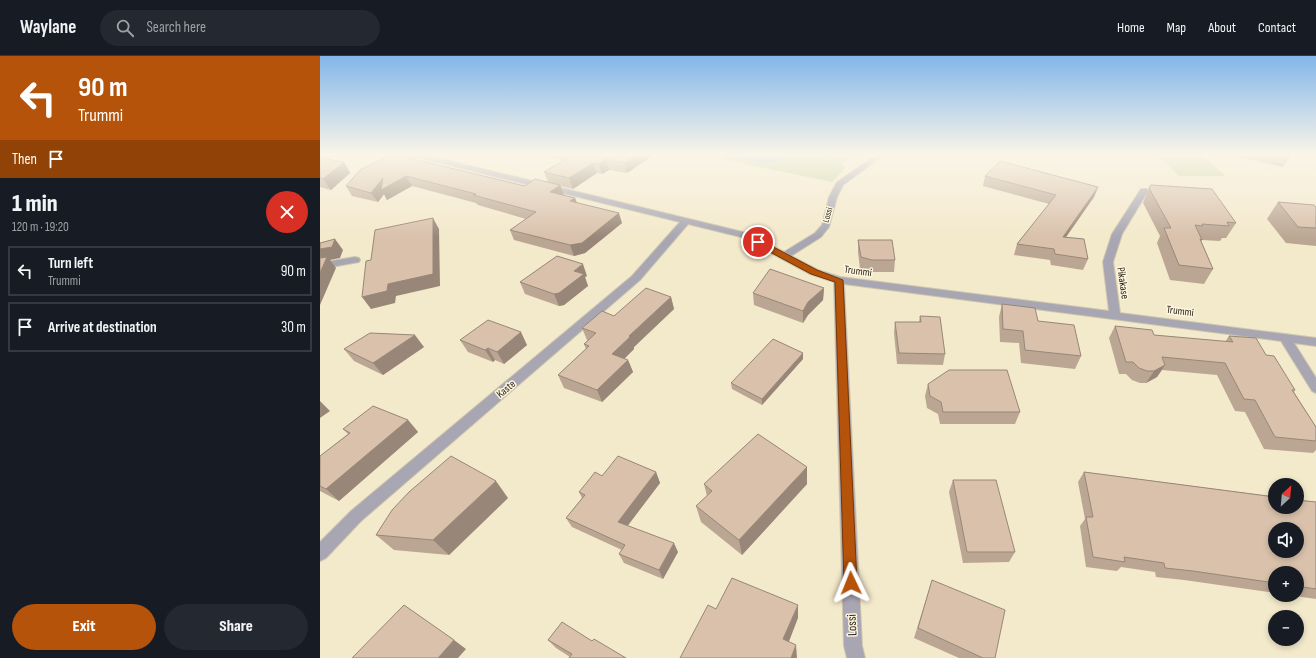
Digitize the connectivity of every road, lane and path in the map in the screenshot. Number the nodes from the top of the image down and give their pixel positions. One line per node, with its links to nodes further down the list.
1 (530, 182): 4 (street, Trummi)
2 (843, 182): 5 (street, Lossi)
3 (1144, 191): 9 (street, Pikakase)
4 (687, 220): 5 (street, Trummi); 13 (street, Kaste)
5 (785, 256): 8 (street, Trummi)
6 (355, 260): 7 (street)
7 (320, 266)
8 (839, 280): 9 (street, Trummi); 14 (street, Lossi)
9 (1115, 315): 10 (street, Trummi)
10 (1284, 337): 11 (street, Trummi); 12 (street)
11 (1316, 342)
12 (1316, 388)
13 (320, 553)
14 (856, 658)

